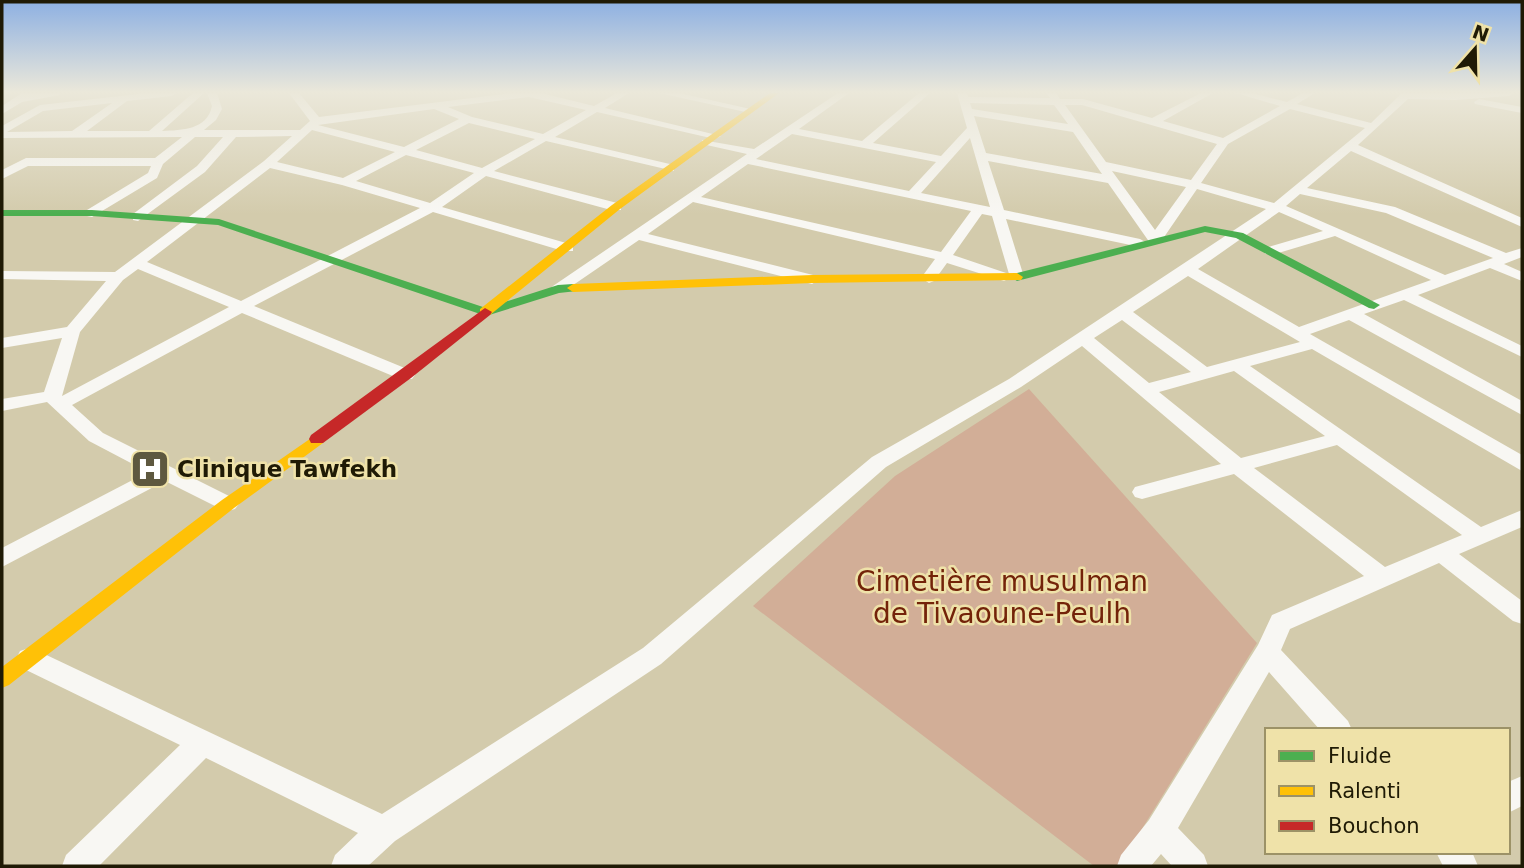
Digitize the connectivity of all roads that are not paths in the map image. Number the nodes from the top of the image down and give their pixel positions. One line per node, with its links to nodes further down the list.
1 (233, 133): 53 (street)
2 (20, 134): 22 (street)
3 (152, 134): 4 (street); 22 (street)
4 (193, 134): 5 (street); 33 (street)
5 (213, 134)
6 (301, 134): 34 (street)
7 (339, 134): 28 (street)
8 (437, 134): 28 (street)
9 (531, 134): 23 (street)
10 (551, 134): 23 (street)
11 (688, 134): 24 (street)
12 (718, 134): 24 (street)
13 (784, 134): 29 (street)
14 (808, 134): 26 (street)
15 (877, 134): 26 (street)
16 (968, 134): 31 (street)
17 (975, 134): 30 (street)
18 (1079, 134): 35 (street)
19 (1193, 134): 25 (street)
20 (1239, 134): 25 (street)
21 (1365, 134): 27 (street)
22 (75, 135): 32 (street)
23 (545, 137): 36 (street); 37 (street)
24 (710, 139): 29 (street); 36 (street)
25 (1224, 142): 42 (street)
26 (865, 144): 31 (street)
27 (1350, 146): 43 (street); 55 (street)
28 (404, 150): 37 (street); 41 (street)
29 (751, 156): 44 (street); 45 (street)
30 (981, 156): 40 (street); 51 (street)
31 (944, 160): 44 (street)
32 (35, 162): 33 (street); 38 (street)
33 (158, 162): 39 (street)
34 (268, 164): 41 (street); 54 (street)
35 (1102, 165): 40 (street); 42 (street)
36 (670, 168): 46 (street)
37 (484, 172): 46 (street); 47 (street)
38 (3, 175): 39 (street)
39 (153, 175): 52 (street)
40 (1113, 180): 59 (street)
41 (345, 182): 47 (street)
42 (1195, 185): 48 (street); 59 (street)
43 (1297, 190): 48 (street); 65 (street)
44 (912, 195): 49 (street)
45 (690, 198): 57 (street); 63 (street)
46 (616, 207): 60 (street)
47 (430, 208): 60 (street); 64 (street)
48 (1276, 208): 56 (street); 58 (street)
49 (979, 209): 51 (street); 63 (street)
50 (2, 213): 52 (street)
51 (998, 213): 59 (street); 70 (street)
52 (92, 214): 53 (street)
53 (138, 217): 54 (street)
54 (196, 219): 64 (street); 66 (street)
55 (1522, 223)
56 (1335, 232): 61 (street); 74 (street)
57 (637, 235): 73 (street); 75 (street)
58 (1239, 235): 59 (street); 61 (street); 67 (street)
59 (1148, 242): 70 (street)
60 (568, 248): 79 (street)
61 (1270, 251): 77 (street)
62 (1522, 252): 65 (street)
63 (945, 257): 70 (street); 72 (street)
64 (332, 258): 78 (street); 79 (street)
65 (1498, 260): 71 (street); 74 (street)
66 (136, 263): 69 (street); 78 (street)
67 (1187, 270): 80 (street); 84 (street)
68 (2, 275): 69 (street)
69 (118, 277): 82 (street)
70 (1010, 277): 72 (street)
71 (1522, 277)
72 (929, 278): 73 (street)
73 (812, 279): 75 (street)
74 (1444, 280): 76 (street)
75 (558, 289): 79 (street)
76 (1405, 294): 77 (street); 86 (street)
77 (1374, 305): 81 (street)
78 (240, 307): 89 (street); 91 (street)
79 (486, 312): 89 (street)
80 (1122, 312): 83 (street); 88 (street)
81 (1351, 314): 84 (street); 93 (street)
82 (72, 331): 85 (street); 91 (street)
83 (1083, 338): 90 (street); 111 (street)
84 (1305, 338): 87 (street); 95 (street)
85 (2, 343)
86 (1522, 352)
87 (1236, 364): 88 (street); 94 (street)
88 (1204, 373): 90 (street)
89 (405, 375): 99 (street)
90 (1145, 390): 96 (street)
91 (56, 400): 92 (street); 97 (street)
92 (2, 405)
93 (1522, 409)
94 (1341, 438): 96 (street); 101 (street)
95 (1522, 464)
96 (1237, 466): 98 (street); 104 (street)
97 (163, 473): 99 (street); 103 (street)
98 (1142, 492)
99 (228, 504): 107 (street)
100 (1522, 518): 101 (street)
101 (1479, 536): 102 (street)
102 (1441, 553): 104 (street); 105 (street)
103 (2, 558)
104 (1382, 578): 106 (street)
105 (1522, 614)
106 (1267, 652): 109 (street); 112 (street)
107 (29, 659): 108 (street); 110 (street)
108 (2, 679)
109 (1336, 728)
110 (202, 743): 111 (street); 113 (street)
111 (384, 830): 114 (street)
112 (1160, 831): 115 (street); 116 (street)
113 (77, 866)
114 (346, 866)
115 (1132, 866)
116 (1193, 866)

